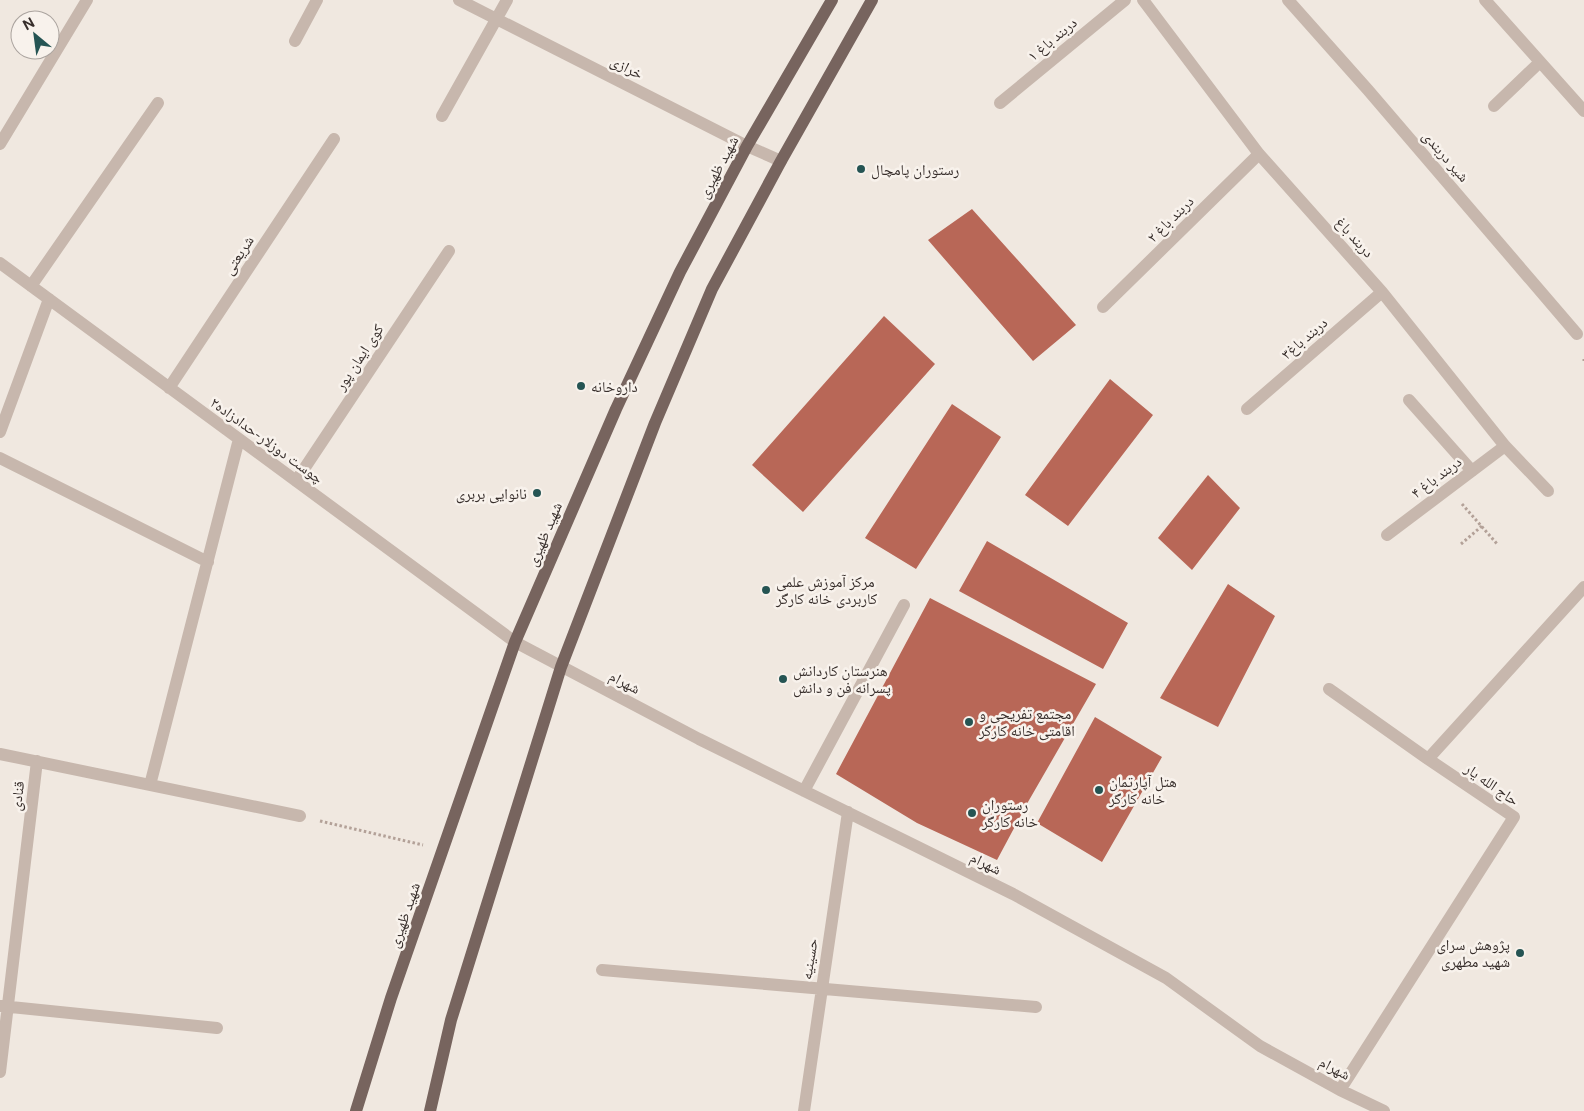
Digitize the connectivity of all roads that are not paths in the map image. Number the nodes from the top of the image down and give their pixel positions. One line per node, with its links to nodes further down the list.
1 (88, 0): 20 (street)
2 (317, 0): 12 (street)
3 (459, 0): 11 (street, خرازی)
4 (507, 0): 11 (street)
5 (832, 0): 21 (main road, شهید ظهیری)
6 (872, 0): 23 (main road)
7 (1125, 0): 14 (street, دربند باغ ۱)
8 (1143, 0): 22 (street, دربند باغ)
9 (1288, 0): 30 (street, شیر دربندی)
10 (1485, 0): 13 (street)
11 (497, 20): 18 (street); 21 (street, خرازی)
12 (295, 41)
13 (1540, 62): 16 (street); 17 (street)
14 (1000, 103)
15 (158, 104): 26 (street)
16 (1494, 106)
17 (1584, 112)
18 (442, 116)
19 (334, 138): 31 (street, شریعتی)
20 (0, 144)
21 (747, 146): 23 (street, خرازی); 45 (main road, شهید ظهیری)
22 (1259, 154): 27 (street, دربند باغ); 29 (street, دربند باغ ۲)
23 (780, 161): 46 (main road)
24 (449, 251): 39 (street, کوی ایمان پور)
25 (0, 263): 26 (street, چوست دوزلار-حدادزاده۲)
26 (31, 286): 28 (street, چوست دوزلار-حدادزاده۲)
27 (1382, 292): 33 (street, دربند باغ۳); 36 (street, دربند باغ)
28 (49, 299): 31 (street, چوست دوزلار-حدادزاده۲); 34 (street)
29 (1103, 307)
30 (1577, 334)
31 (169, 388): 35 (street, چوست دوزلار-حدادزاده۲)
32 (1409, 400): 38 (street)
33 (1247, 409)
34 (0, 432)
35 (239, 439): 39 (street, چوست دوزلار-حدادزاده۲); 42 (street)
36 (1505, 446): 38 (street, دربند باغ ۴); 40 (street, دربند باغ)
37 (0, 458): 42 (street)
38 (1472, 471): 41 (street, دربند باغ ۴)
39 (296, 482): 45 (street, چوست دوزلار-حدادزاده۲)
40 (1548, 491)
41 (1387, 535)
42 (208, 562): 51 (street)
43 (1584, 587): 49 (street)
44 (904, 605): 52 (street)
45 (515, 642): 46 (street, چوست دوزلار-حدادزاده۲); 62 (main road, شهید ظهیری)
46 (561, 666): 52 (street, شهرام); 63 (main road)
47 (1329, 689): 49 (street)
48 (0, 754): 50 (street)
49 (1428, 759): 61 (street, حاج الله یار)
50 (37, 761): 51 (street); 57 (street, قنادی)
51 (150, 785): 54 (street)
52 (804, 791): 53 (street, شهرام)
53 (848, 812): 56 (street, حسینیه); 61 (street, شهرام)
54 (300, 816)
55 (602, 970): 56 (street)
56 (820, 989): 58 (street); 64 (street, حسینیه)
57 (4, 1006): 59 (street); 60 (street, قنادی)
58 (1036, 1007)
59 (217, 1028)
60 (0, 1072)
61 (1340, 1090): 65 (street, شهرام)
62 (356, 1111)
63 (430, 1111)
64 (804, 1111)
65 (1384, 1111)

